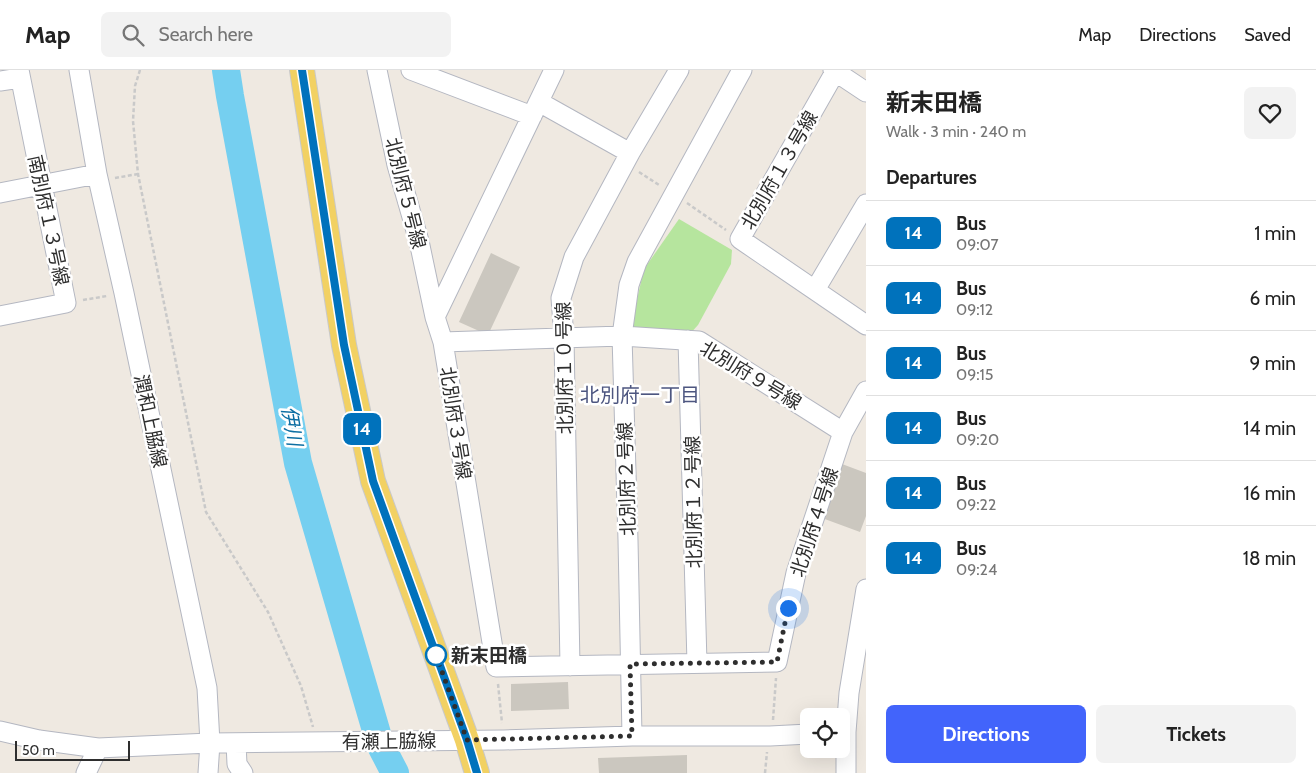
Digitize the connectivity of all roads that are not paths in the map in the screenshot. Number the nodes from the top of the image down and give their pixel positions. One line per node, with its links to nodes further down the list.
1 (79, 70): 14 (street, 潤和上脇線)
2 (302, 70): 36 (main road)
3 (377, 70): 20 (street, 北別府５号線)
4 (411, 70): 12 (street)
5 (554, 70): 12 (street)
6 (679, 70): 13 (street, 北別府１０号線)
7 (742, 70): 22 (street, 北別府２号線)
8 (834, 71): 11 (street); 18 (street, 北別府１３号線)
9 (20, 74): 10 (street); 15 (street, 南別府１３号線)
10 (0, 81)
11 (866, 92)
12 (536, 109): 13 (street); 20 (street)
13 (627, 158): 23 (street, 北別府１０号線)
14 (98, 177): 15 (street); 37 (street, 潤和上脇線)
15 (41, 184): 16 (street); 19 (street, 南別府１３号線)
16 (0, 193)
17 (866, 204): 18 (street)
18 (815, 290): 21 (street, 北別府１３号線)
19 (0, 316)
20 (435, 317): 25 (street, 北別府３号線)
21 (866, 325)
22 (622, 336): 23 (street, 北別府９号線); 24 (street, 北別府９号線); 30 (street, 北別府２号線)
23 (564, 338): 25 (street, 北別府９号線); 31 (street, 北別府１０号線)
24 (688, 340): 27 (street, 北別府９号線); 29 (street, 北別府１２号線)
25 (443, 342): 31 (street, 北別府３号線)
26 (866, 391): 27 (street, 北別府４号線)
27 (843, 432): 29 (street, 北別府４号線)
28 (866, 592): 32 (street)
29 (697, 663): 30 (street)
30 (630, 664): 31 (street); 35 (street, 北別府２号線)
31 (570, 666)
32 (847, 708)
33 (0, 731): 39 (street, 有瀬上脇線)
34 (800, 734): 35 (street, 有瀬上脇線)
35 (632, 736): 36 (street, 有瀬上脇線)
36 (467, 740): 38 (street, 有瀬上脇線); 44 (main road)
37 (210, 743): 38 (street, 有瀬上脇線); 39 (street, 有瀬上脇線); 42 (street, 潤和上脇線)
38 (236, 743): 43 (street)
39 (98, 748): 41 (street)
40 (845, 758): 45 (street)
41 (86, 773)
42 (208, 773)
43 (243, 773)
44 (477, 773)
45 (846, 773)

